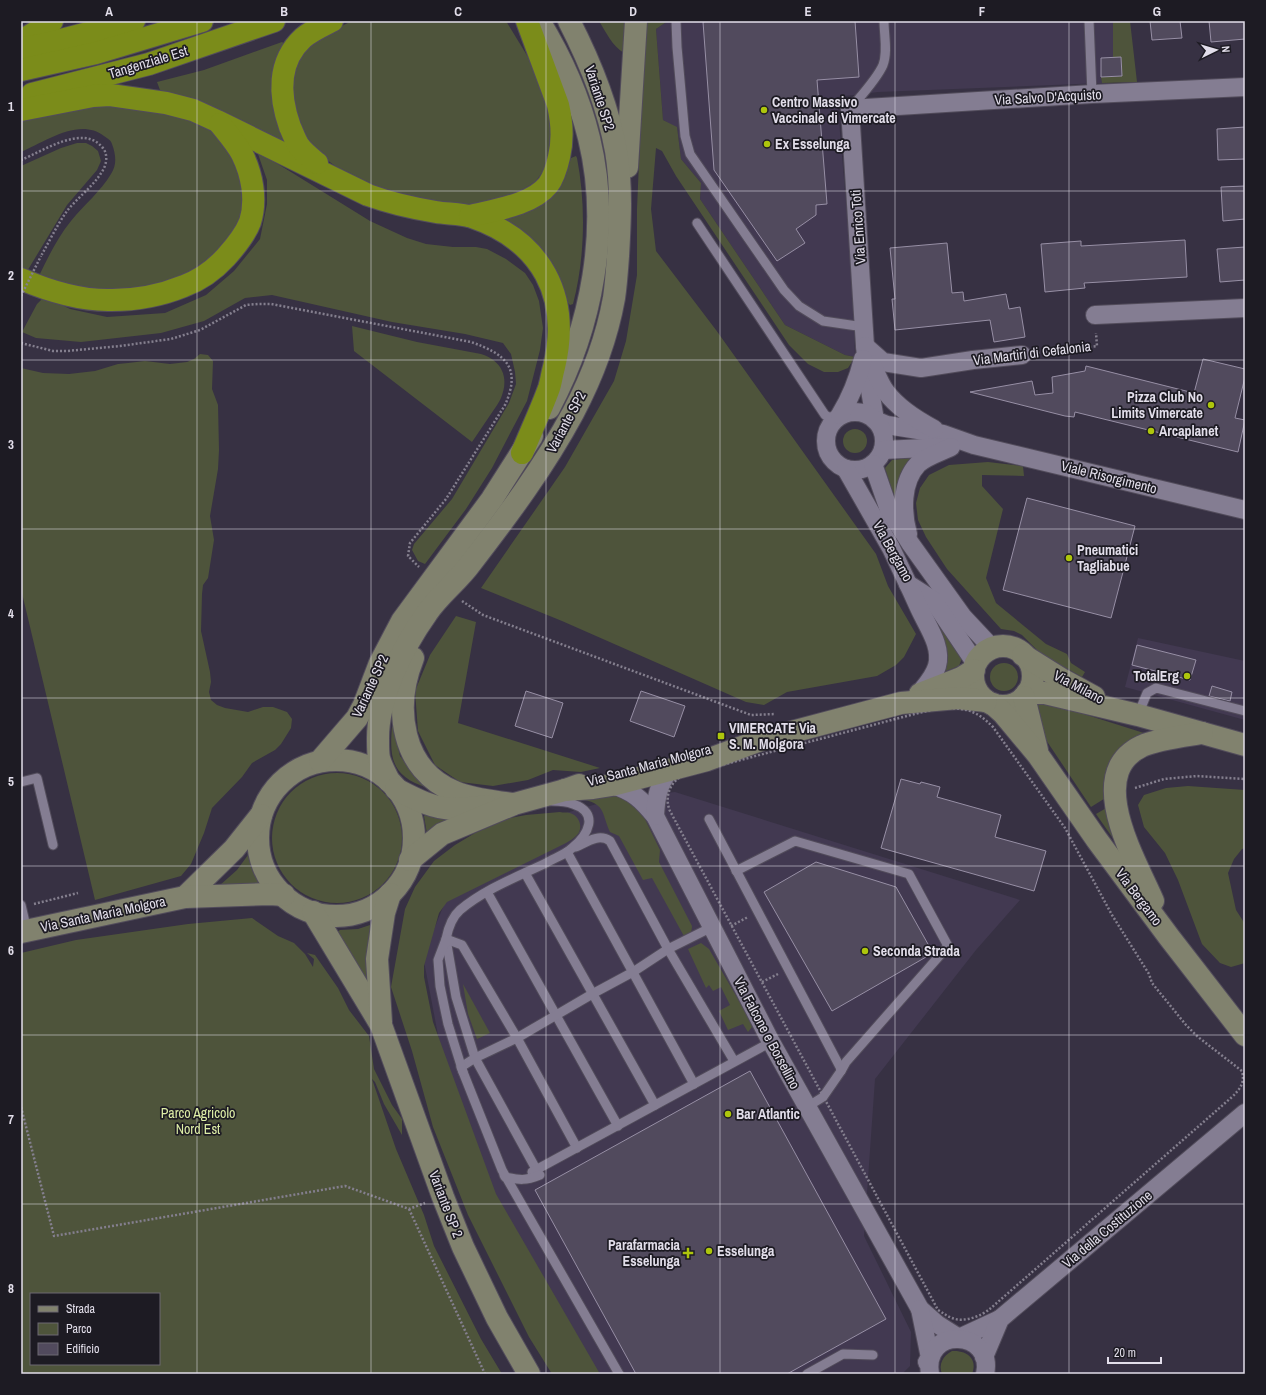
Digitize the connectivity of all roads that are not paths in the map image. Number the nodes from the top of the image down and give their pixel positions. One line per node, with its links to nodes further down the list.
1 (52, 21): 13 (highway)
2 (134, 21): 14 (highway)
3 (202, 21): 15 (highway, Tangenziale Est)
4 (274, 21): 18 (highway, Tangenziale Est)
5 (332, 21): 22 (highway)
6 (527, 21): 23 (highway)
7 (539, 21): 35 (main road, Variante SP2)
8 (569, 21): 25 (main road, Variante SP2)
9 (636, 21): 25 (main road)
10 (676, 21): 29 (lane)
11 (884, 21): 19 (lane)
12 (1089, 21): 17 (lane)
13 (21, 41)
14 (21, 48)
15 (21, 70)
16 (1245, 87): 17 (street, Via Salvo D'Acquisto)
17 (1092, 94): 19 (street, Via Salvo D'Acquisto)
18 (21, 97)
19 (850, 109): 29 (street, Via Enrico Toti)
20 (21, 110): 21 (highway)
21 (216, 120): 22 (highway); 26 (highway)
22 (354, 188): 23 (highway)
23 (470, 216): 35 (highway)
24 (697, 223): 32 (lane)
25 (617, 264): 40 (main road, Variante SP2)
26 (21, 279)
27 (1245, 308): 28 (street)
28 (1095, 315)
29 (864, 327): 30 (street, Via Enrico Toti)
30 (866, 346): 31 (street, Via Martiri di Cefalonia); 32 (street, Via Enrico Toti); 33 (street, Via Enrico Toti); 34 (street)
31 (1022, 354)
32 (837, 418): 33 (street); 37 (street)
33 (875, 420): 34 (street, Viale Risorgimento); 36 (street)
34 (947, 441): 36 (street, Viale Risorgimento); 38 (street, Viale Risorgimento); 39 (street, Viale Risorgimento)
35 (522, 453): 54 (main road, Variante SP2)
36 (878, 457): 37 (street); 39 (street, Via Bergamo)
37 (846, 469): 41 (street, Via Bergamo)
38 (1245, 510)
39 (910, 543): 42 (street, Via Bergamo)
40 (469, 566): 57 (main road, Variante SP2); 60 (main road)
41 (908, 584): 44 (street, Via Bergamo); 46 (street)
42 (993, 649): 43 (main road); 44 (main road)
43 (1023, 655): 45 (main road); 49 (main road, Via Milano)
44 (975, 667): 46 (main road, Via Santa Maria Molgora); 47 (main road)
45 (1026, 695): 47 (main road); 49 (main road, Via Milano); 53 (main road, Via Bergamo)
46 (910, 698): 47 (main road, Via Santa Maria Molgora); 51 (main road, Via Santa Maria Molgora)
47 (989, 702): 53 (main road, Via Bergamo)
48 (1245, 712): 49 (lane)
49 (1138, 715): 50 (main road, Via Milano)
50 (1202, 733): 52 (main road, Via Milano); 77 (main road)
51 (758, 741): 55 (main road, Via Santa Maria Molgora); 59 (main road, Via Santa Maria Molgora)
52 (1245, 745)
53 (1038, 755): 77 (main road, Via Bergamo)
54 (320, 761): 57 (main road, Via Santa Maria Molgora); 61 (main road)
55 (670, 770): 58 (main road, Via Santa Maria Molgora); 62 (street)
56 (21, 782): 64 (lane)
57 (393, 785): 60 (main road, Via Santa Maria Molgora); 66 (main road, Variante SP2)
58 (612, 785): 59 (main road, Via Santa Maria Molgora); 62 (street, Via Falcone e Borsellino)
59 (565, 790): 60 (main road, Via Santa Maria Molgora)
60 (523, 801): 65 (lane); 66 (main road, Via Santa Maria Molgora)
61 (261, 815): 71 (main road); 72 (main road, Via Santa Maria Molgora)
62 (656, 816): 75 (street, Via Falcone e Borsellino)
63 (709, 819): 67 (lane)
64 (53, 845)
65 (569, 850): 68 (lane); 79 (lane); 80 (lane)
66 (410, 860): 70 (main road)
67 (736, 871): 89 (lane); 89 (lane)
68 (525, 873): 69 (lane); 81 (lane)
69 (487, 892): 78 (lane); 82 (lane)
70 (390, 894): 74 (main road); 83 (main road, Variante SP 2)
71 (284, 895): 72 (main road, Via Santa Maria Molgora); 74 (main road)
72 (185, 897): 76 (main road, Via Santa Maria Molgora)
73 (21, 906): 76 (lane)
74 (313, 912): 83 (main road, Variante SP 2)
75 (712, 927): 79 (lane); 86 (street, Via Falcone e Borsellino)
76 (24, 932)
77 (1169, 937): 84 (main road, Via Bergamo)
78 (446, 939): 85 (lane); 87 (lane); 96 (lane)
79 (668, 949): 80 (lane); 88 (lane)
80 (634, 972): 81 (lane); 90 (lane)
81 (594, 993): 82 (lane); 91 (lane)
82 (556, 1015): 85 (lane); 94 (lane)
83 (381, 1025): 105 (main road, Variante SP 2)
84 (1245, 1035)
85 (517, 1038): 87 (lane); 95 (lane)
86 (771, 1042): 88 (lane); 92 (street, Via Falcone e Borsellino)
87 (475, 1058): 96 (lane); 97 (lane)
88 (734, 1061): 90 (lane)
89 (841, 1071): 92 (lane)
90 (694, 1084): 91 (lane)
91 (655, 1105): 94 (lane)
92 (807, 1107): 98 (street, Via Falcone e Borsellino)
93 (1245, 1113): 99 (street, Via della Costituzione)
94 (618, 1126): 95 (lane)
95 (576, 1148): 96 (lane)
96 (538, 1172): 97 (lane)
97 (511, 1186): 104 (lane)
98 (920, 1309): 100 (street, Via Falcone e Borsellino); 103 (street)
99 (1000, 1320): 100 (street); 102 (street, Via della Costituzione)
100 (958, 1338): 102 (street, Via Falcone e Borsellino); 103 (street)
101 (873, 1355): 106 (lane)
102 (984, 1365)
103 (930, 1366): 107 (street)
104 (619, 1373)
105 (529, 1374)
106 (807, 1374)
107 (920, 1374)

